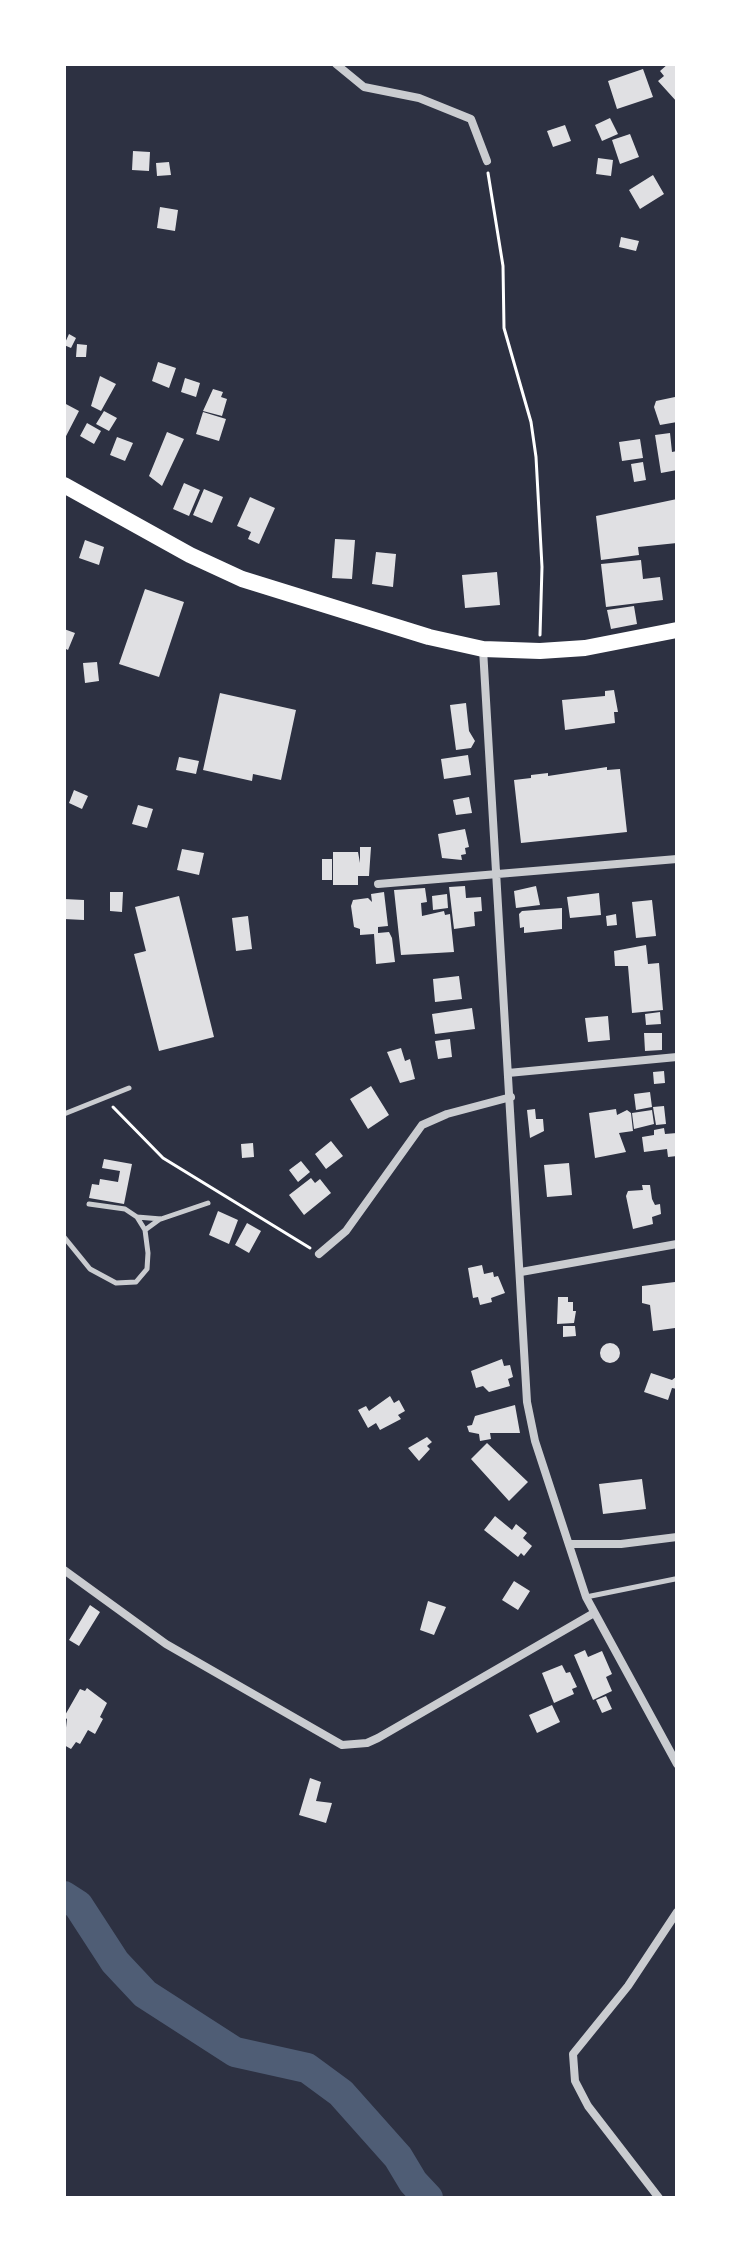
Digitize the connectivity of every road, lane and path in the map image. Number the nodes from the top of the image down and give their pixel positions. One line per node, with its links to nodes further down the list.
1 (336, 64): 2 (street)
2 (487, 161): 6 (path)
3 (64, 485): 5 (highway)
4 (677, 630): 6 (highway)
5 (483, 649): 6 (highway); 8 (street)
6 (540, 651)
7 (677, 859): 8 (street)
8 (496, 877): 9 (street); 11 (street)
9 (378, 884)
10 (677, 1057): 11 (street)
11 (508, 1073): 13 (street)
12 (129, 1088): 15 (lane)
13 (511, 1097): 23 (street); 24 (street)
14 (113, 1107): 23 (path)
15 (64, 1114)
16 (208, 1203): 19 (lane)
17 (89, 1204): 18 (lane)
18 (137, 1217): 19 (lane); 20 (lane)
19 (161, 1219): 20 (lane)
20 (145, 1230): 21 (lane)
21 (64, 1237)
22 (677, 1244): 24 (street)
23 (319, 1254)
24 (521, 1272): 26 (street)
25 (677, 1537): 26 (street)
26 (571, 1544): 29 (street)
27 (64, 1570): 30 (street)
28 (675, 1579): 29 (lane)
29 (586, 1597): 30 (street)
30 (594, 1613): 31 (street)
31 (677, 1764)
32 (677, 1912): 33 (street)
33 (659, 2198)

